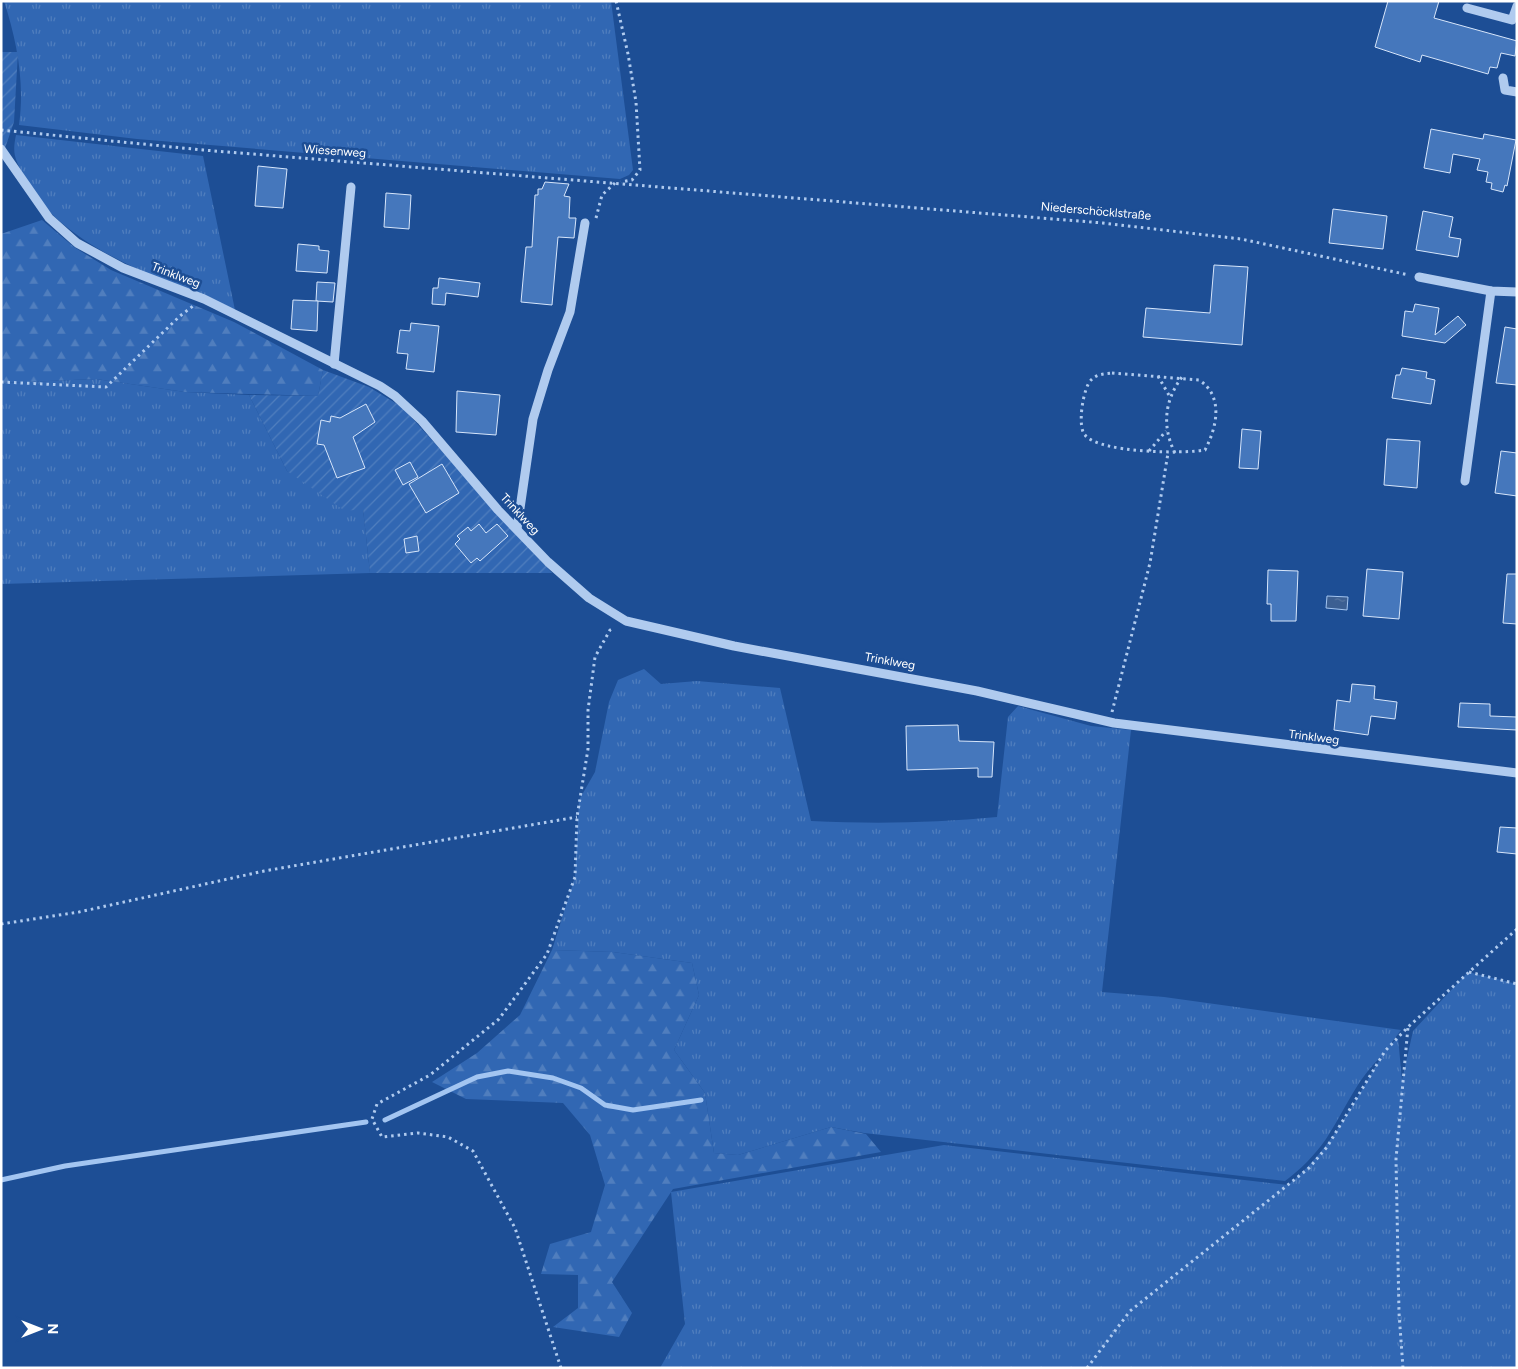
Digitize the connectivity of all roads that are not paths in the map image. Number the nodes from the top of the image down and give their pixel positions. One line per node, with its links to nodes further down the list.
1 (1517, 6): 3 (street)
2 (1467, 8): 3 (street)
3 (1514, 22)
4 (1503, 78): 5 (street)
5 (1517, 92)
6 (1, 149): 12 (street, Trinklweg)
7 (351, 187): 12 (street)
8 (585, 223): 14 (street)
9 (1419, 277): 10 (street)
10 (1491, 291): 11 (street); 13 (street)
11 (1517, 292)
12 (334, 364): 14 (street, Trinklweg)
13 (1466, 481)
14 (517, 530): 15 (street, Trinklweg)
15 (1517, 773)

